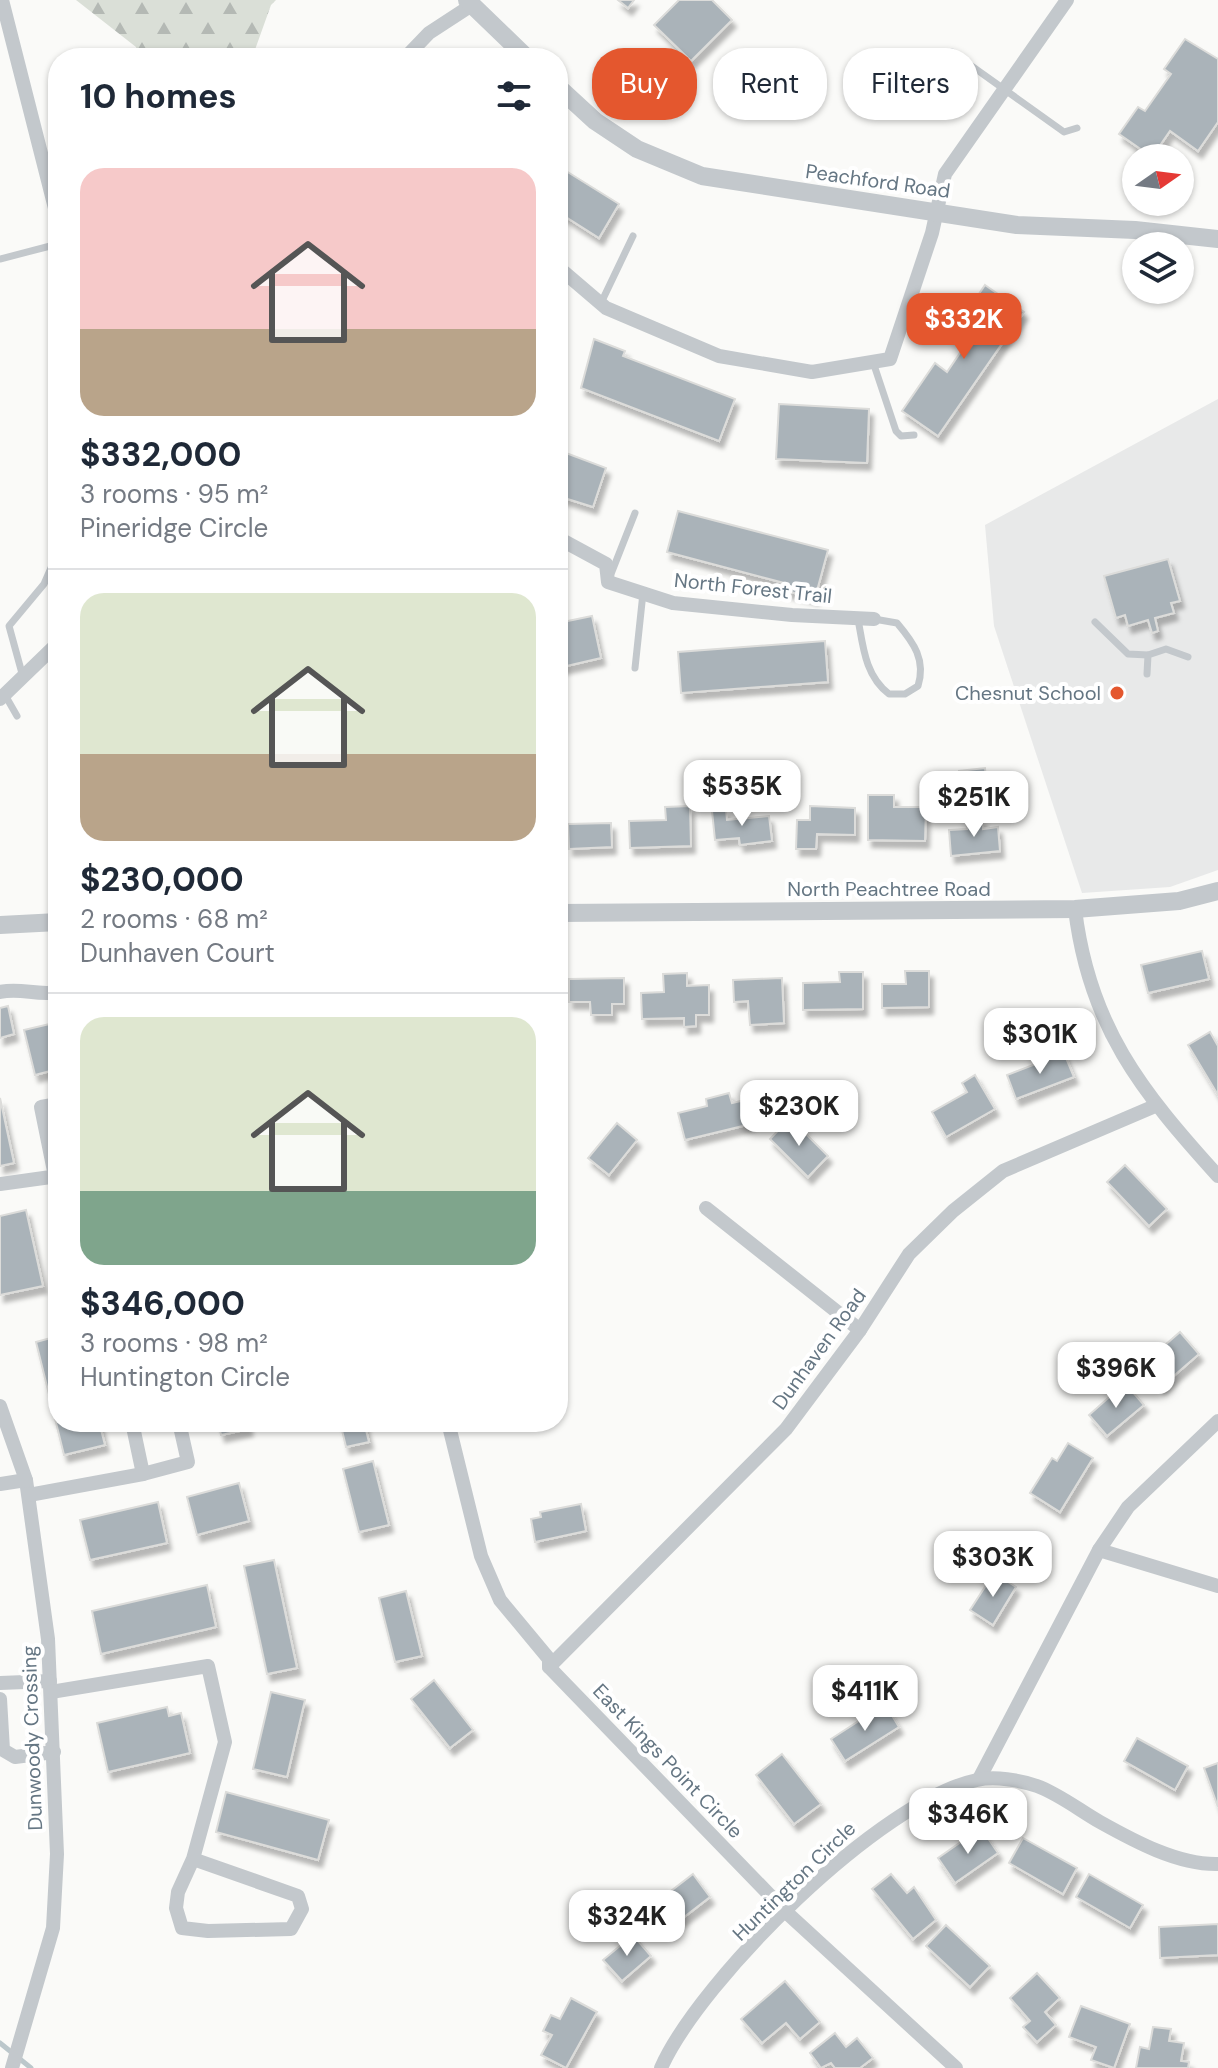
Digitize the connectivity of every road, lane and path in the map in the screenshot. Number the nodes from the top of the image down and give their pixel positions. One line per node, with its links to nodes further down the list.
1 (2, 0): 10 (street)
2 (1067, 0): 7 (street)
3 (470, 2): 4 (street); 5 (street)
4 (415, 48)
5 (517, 48)
6 (978, 71): 7 (lane)
7 (1003, 90): 9 (lane); 11 (street)
8 (568, 96): 11 (street, Peachford Road)
9 (1077, 128)
10 (48, 181)
11 (936, 211): 13 (street, Peachford Road); 18 (street)
12 (633, 236): 17 (lane)
13 (1218, 239)
14 (48, 247): 15 (lane)
15 (0, 259)
16 (568, 275): 17 (street)
17 (601, 303): 18 (street)
18 (873, 362): 19 (lane)
19 (914, 435)
20 (635, 513): 23 (lane)
21 (568, 547): 23 (street)
22 (48, 575): 33 (lane)
23 (608, 582): 24 (street, North Forest Trail)
24 (643, 593): 25 (street, North Forest Trail); 31 (lane)
25 (857, 618): 26 (street, North Forest Trail); 26 (lane)
26 (874, 619)
27 (1095, 622): 29 (lane)
28 (48, 654): 33 (street)
29 (1148, 655): 30 (lane); 32 (lane)
30 (1188, 657)
31 (635, 668)
32 (1147, 674)
33 (23, 678): 34 (street)
34 (2, 697): 35 (lane)
35 (17, 716)
36 (1218, 891): 37 (street, North Peachtree Road)
37 (1075, 909): 38 (street, North Peachtree Road); 44 (street)
38 (568, 913)
39 (48, 923): 40 (street)
40 (0, 925)
41 (0, 992): 42 (street)
42 (48, 994)
43 (48, 1106): 45 (street)
44 (1155, 1106): 46 (street); 50 (street, Dunhaven Road)
45 (48, 1139)
46 (1218, 1176)
47 (48, 1177): 48 (street)
48 (0, 1184)
49 (706, 1208): 50 (street)
50 (860, 1330): 61 (street, Dunhaven Road)
51 (0, 1406): 58 (street, Dunwoody Crossing)
52 (1218, 1421): 59 (street)
53 (134, 1432): 56 (street)
54 (181, 1432): 56 (street)
55 (450, 1432): 61 (street, East Kings Point Circle)
56 (143, 1474): 58 (street)
57 (0, 1484): 58 (street)
58 (27, 1488): 63 (street, Dunwoody Crossing)
59 (1099, 1550): 60 (street); 66 (street)
60 (1218, 1586)
61 (549, 1667): 69 (street, East Kings Point Circle)
62 (0, 1683): 63 (street)
63 (50, 1686): 65 (street, Dunwoody Crossing); 67 (street)
64 (0, 1699): 65 (street)
65 (54, 1752): 70 (street, Dunwoody Crossing)
66 (979, 1779): 68 (street, Huntington Circle); 69 (street, Huntington Circle)
67 (193, 1859): 67 (street)
68 (1218, 1864)
69 (786, 1912): 71 (street, Huntington Circle); 72 (street, East Kings Point Circle)
70 (12, 2068)
71 (661, 2068)
72 (956, 2068)

